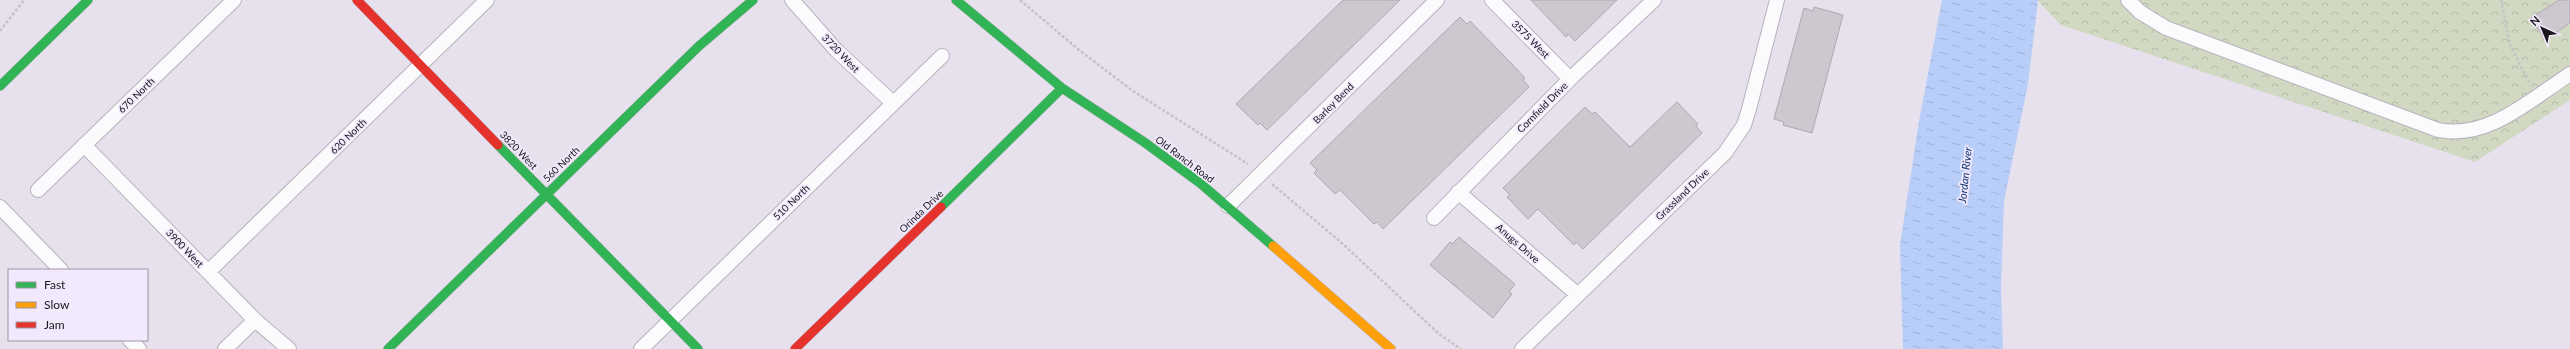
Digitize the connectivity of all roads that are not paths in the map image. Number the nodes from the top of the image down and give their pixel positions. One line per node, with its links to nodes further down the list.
1 (88, 0): 17 (street)
2 (234, 0): 20 (street, 670 North)
3 (357, 0): 14 (street, 3820 West)
4 (487, 0): 14 (street, 620 North)
5 (753, 0): 23 (street, 560 North)
6 (792, 0): 19 (street, 3720 West)
7 (956, 0): 18 (street, Old Ranch Road)
8 (1437, 0): 24 (street, Barley Bend)
9 (1492, 0): 16 (street, 3575 West)
10 (1654, 0): 16 (street, Cornfield Drive)
11 (1777, 0): 29 (street, Grassland Drive)
12 (2128, 0): 15 (street)
13 (942, 56): 19 (street, 510 North)
14 (421, 65): 23 (street, 3820 West); 28 (street, 620 North)
15 (2570, 74)
16 (1570, 78): 22 (street, Cornfield Drive)
17 (0, 86)
18 (1062, 88): 24 (street, Old Ranch Road); 39 (street, Orinda Drive)
19 (893, 103): 31 (street, 510 North)
20 (84, 145): 21 (street, 670 North); 28 (street, 3900 West)
21 (38, 190)
22 (1458, 192): 26 (street, Cornfield Drive); 29 (street, Anugs Drive)
23 (546, 194): 31 (street, 3820 West); 36 (street, 560 North)
24 (1228, 206): 40 (street, Old Ranch Road)
25 (0, 207): 27 (street)
26 (1434, 218)
27 (60, 269)
28 (208, 272): 30 (street, 3900 West)
29 (1578, 295): 41 (street, Grassland Drive)
30 (256, 320): 34 (street); 35 (street, 3900 West)
31 (670, 320): 37 (street, 510 North); 38 (street, 3820 West)
32 (131, 341): 33 (street)
33 (139, 349)
34 (225, 349)
35 (289, 349)
36 (388, 349)
37 (641, 349)
38 (698, 349)
39 (794, 349)
40 (1391, 349)
41 (1522, 349)

